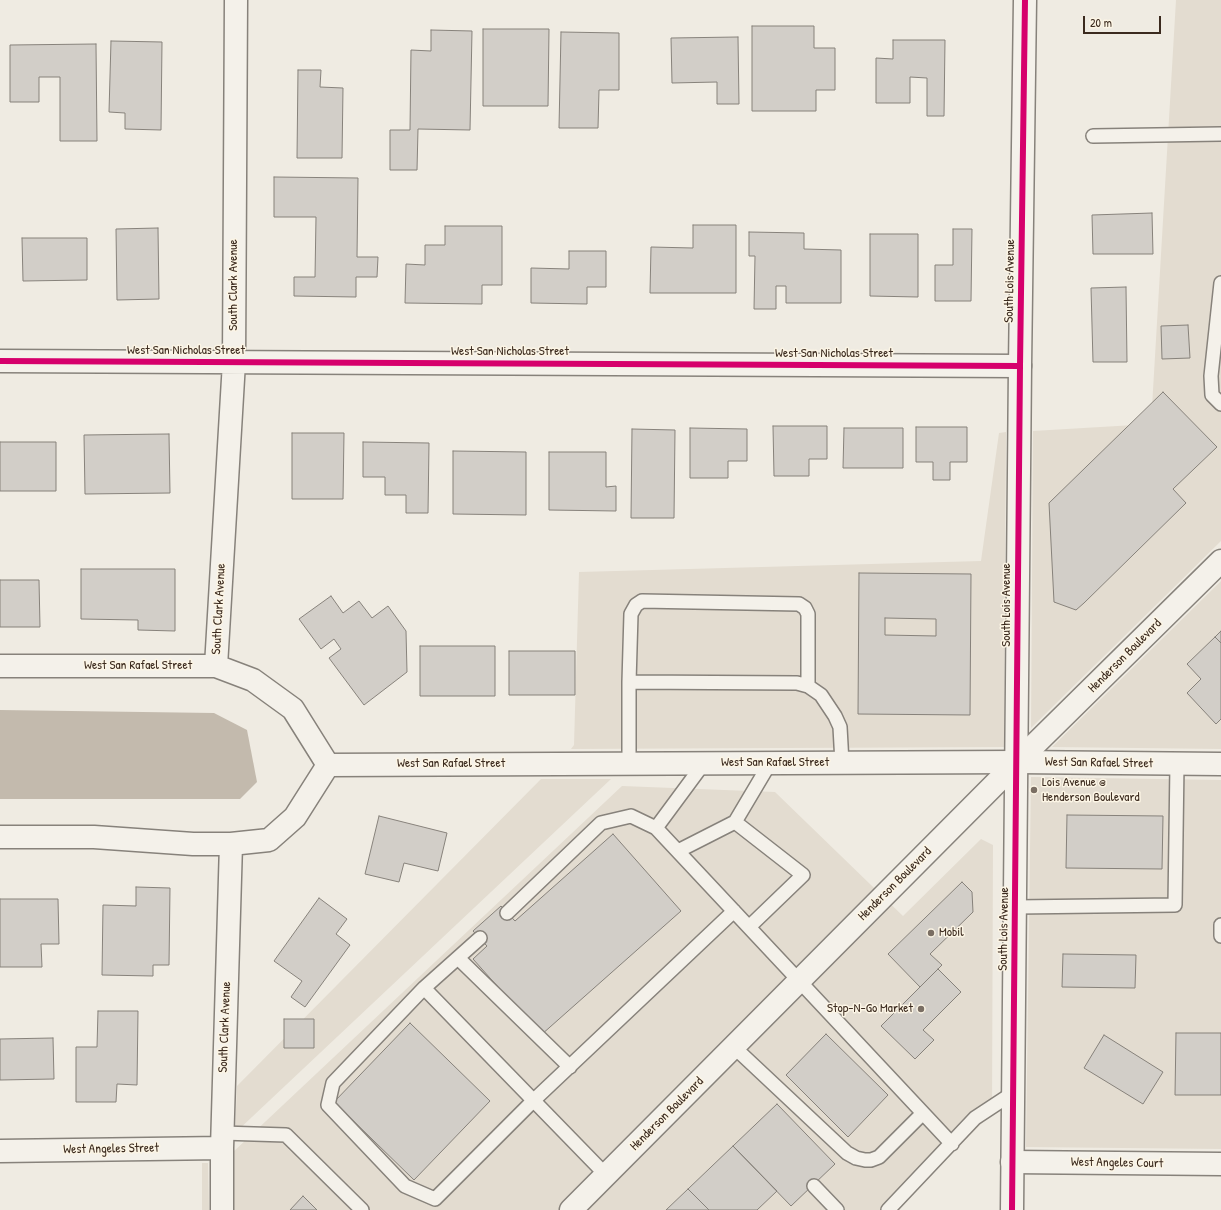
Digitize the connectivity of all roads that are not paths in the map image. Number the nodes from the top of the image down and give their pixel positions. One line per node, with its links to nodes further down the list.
1 (236, 0): 7 (street, South Clark Avenue)
2 (1026, 0): 8 (street, South Lois Avenue)
3 (1221, 134): 4 (lane)
4 (1093, 136)
5 (1221, 283): 9 (lane)
6 (0, 361): 7 (street, West San Nicholas Street)
7 (234, 362): 8 (street, West San Nicholas Street); 12 (street, South Clark Avenue)
8 (1020, 366): 15 (street, South Lois Avenue)
9 (1221, 404)
10 (1221, 561): 15 (street, Henderson Boulevard)
11 (0, 666): 12 (street, West San Rafael Street)
12 (216, 666): 22 (street, West San Rafael Street)
13 (629, 682): 14 (lane); 14 (lane); 19 (lane)
14 (808, 686): 18 (lane)
15 (1017, 762): 18 (street, West San Rafael Street); 20 (street, West San Rafael Street); 28 (street, South Lois Avenue); 36 (street, Henderson Boulevard)
16 (704, 763): 17 (street, West San Rafael Street); 19 (street, West San Rafael Street); 24 (lane)
17 (770, 763): 18 (street, West San Rafael Street); 23 (lane)
18 (842, 763)
19 (629, 764): 22 (street, West San Rafael Street)
20 (1177, 764): 21 (street, West San Rafael Street); 28 (lane)
21 (1221, 764)
22 (328, 765): 26 (street)
23 (736, 822): 27 (lane); 32 (lane)
24 (656, 828): 27 (lane); 30 (lane)
25 (0, 837): 26 (street)
26 (231, 844): 43 (street, South Clark Avenue)
27 (678, 851): 29 (lane)
28 (1016, 907): 40 (street, South Lois Avenue)
29 (734, 911): 32 (lane); 39 (lane)
30 (507, 913)
31 (1221, 925): 33 (lane)
32 (748, 927): 36 (lane)
33 (1221, 936)
34 (480, 938): 35 (lane)
35 (458, 958): 37 (lane); 39 (lane)
36 (799, 981): 38 (street, Henderson Boulevard); 42 (lane)
37 (424, 988): 41 (lane); 41 (lane)
38 (734, 1047): 42 (lane); 48 (street, Henderson Boulevard)
39 (570, 1067): 41 (lane)
40 (1013, 1093): 44 (lane); 46 (street, South Lois Avenue)
41 (534, 1100): 48 (lane)
42 (923, 1113): 44 (lane)
43 (222, 1141): 45 (street, West Angeles Street); 50 (street, South Clark Avenue); 51 (lane)
44 (952, 1144): 54 (lane)
45 (0, 1151)
46 (1012, 1162): 47 (street, West Angeles Court); 55 (street, South Lois Avenue)
47 (1221, 1164)
48 (606, 1175): 52 (street, Henderson Boulevard)
49 (814, 1186): 53 (lane)
50 (222, 1210)
51 (362, 1210)
52 (571, 1210)
53 (837, 1210)
54 (888, 1210)
55 (1012, 1210)

